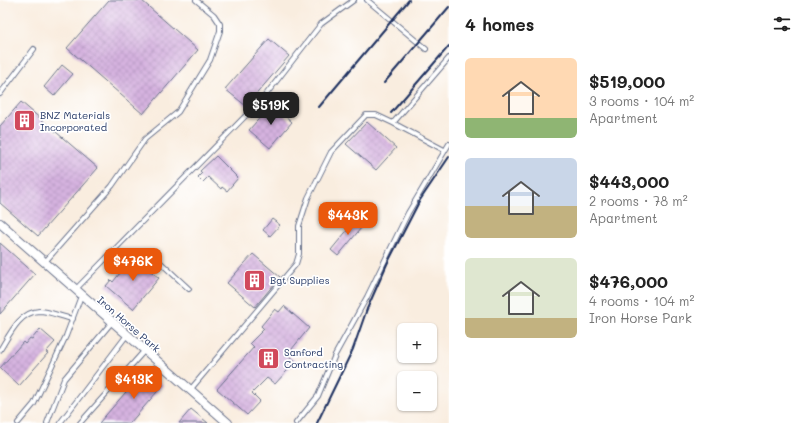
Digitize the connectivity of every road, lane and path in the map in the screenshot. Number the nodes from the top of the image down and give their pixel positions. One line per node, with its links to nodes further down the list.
1 (196, 0): 12 (lane)
2 (354, 0): 15 (lane)
3 (367, 0): 5 (lane)
4 (34, 49): 7 (lane)
5 (426, 49)
6 (449, 58): 8 (lane)
7 (0, 94)
8 (393, 123): 10 (lane); 22 (lane)
9 (449, 144): 10 (lane)
10 (444, 150): 28 (lane)
11 (0, 223): 12 (street, Iron Horse Park)
12 (44, 263): 15 (street, Iron Horse Park)
13 (161, 263): 14 (lane)
14 (190, 289)
15 (75, 290): 16 (street, Iron Horse Park)
16 (82, 296): 17 (lane); 18 (street, Iron Horse Park)
17 (73, 319): 20 (lane); 23 (lane)
18 (112, 322): 19 (street, Iron Horse Park); 24 (lane)
19 (127, 335): 21 (street, Iron Horse Park); 25 (lane)
20 (0, 350)
21 (145, 350): 22 (street, Iron Horse Park); 26 (lane)
22 (190, 390): 27 (street, Iron Horse Park)
23 (18, 423)
24 (47, 423)
25 (60, 423)
26 (80, 423)
27 (228, 423)
28 (296, 423)

